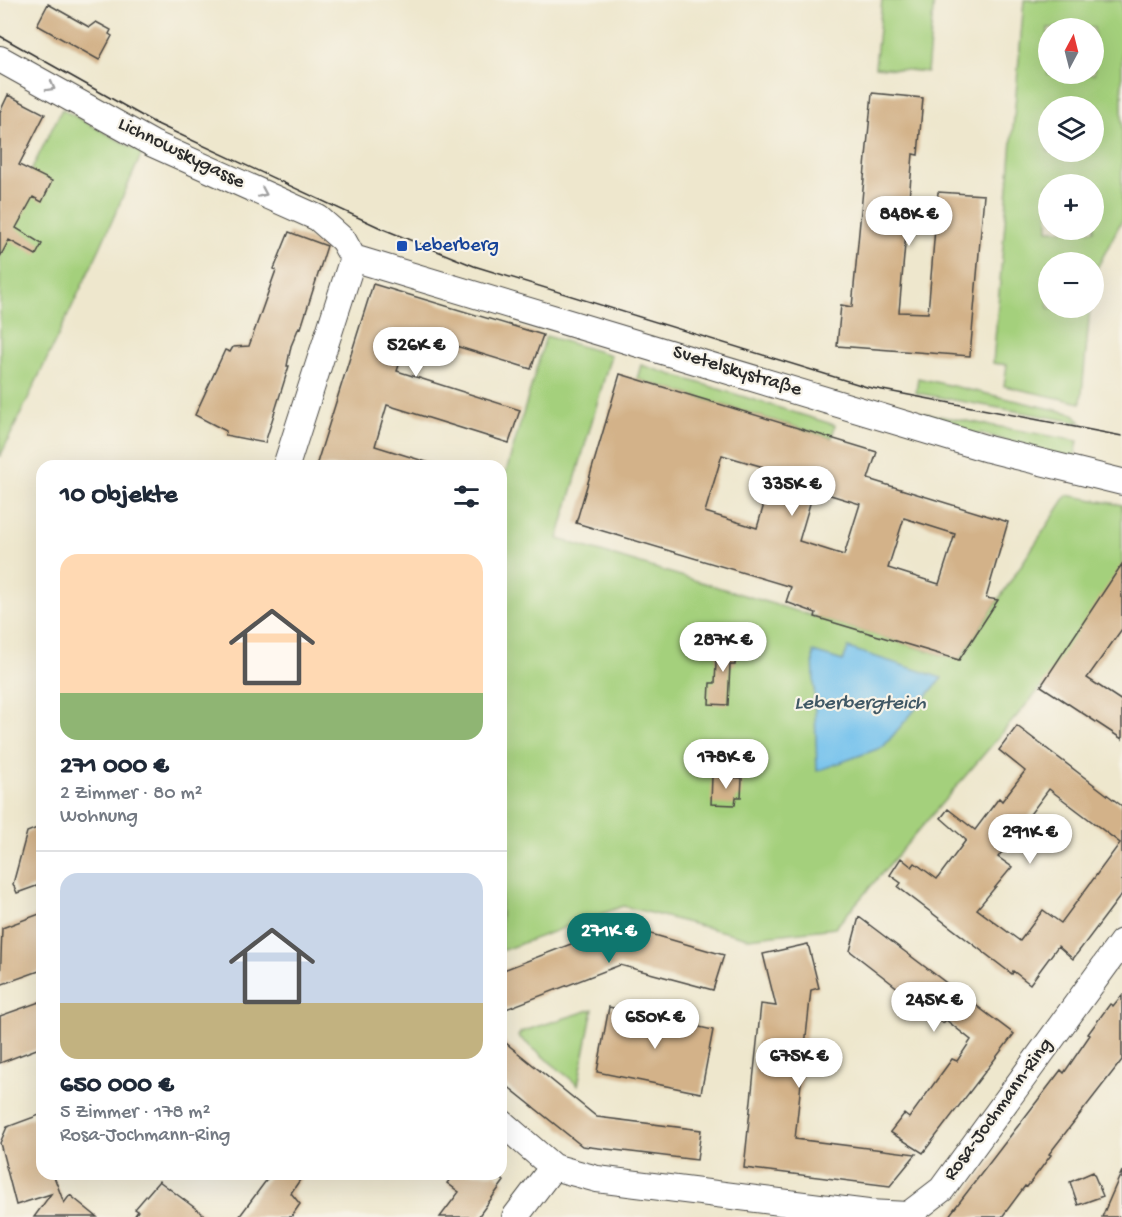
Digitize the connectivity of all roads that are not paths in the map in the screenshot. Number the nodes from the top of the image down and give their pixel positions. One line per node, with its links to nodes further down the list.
1 (0, 59): 2 (street, Lichnowskygasse, one-way to 2)
2 (353, 258): 3 (street); 4 (street, Svetelskystraße)
3 (288, 460)
4 (1122, 482)
5 (1122, 942): 8 (street, Rosa-Jochmann-Ring)
6 (507, 1127): 7 (street, Rosa-Jochmann-Ring)
7 (553, 1167): 8 (street, Rosa-Jochmann-Ring); 9 (street)
8 (908, 1216)
9 (515, 1217)

